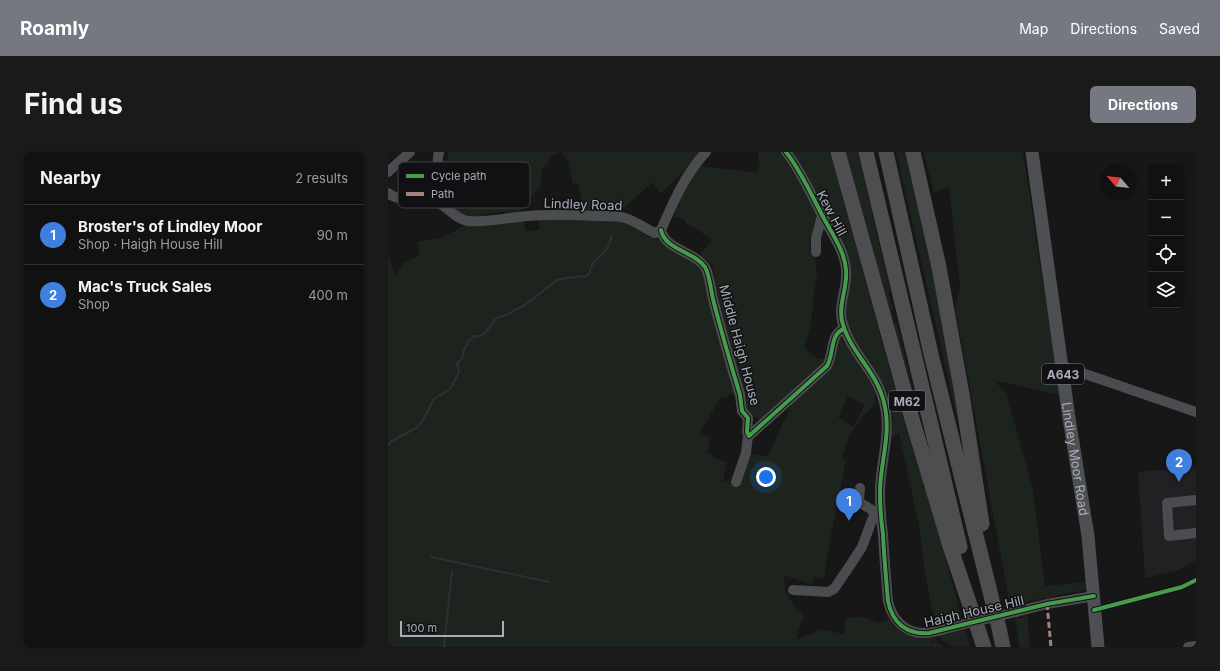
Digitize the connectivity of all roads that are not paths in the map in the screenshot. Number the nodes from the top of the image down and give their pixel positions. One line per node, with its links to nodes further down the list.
1 (410, 152): 10 (street)
2 (439, 152): 11 (street)
3 (706, 152): 18 (street)
4 (786, 152): 17 (street, Kew Hill)
5 (838, 152): 34 (highway, M62)
6 (866, 152): 34 (highway, M62)
7 (886, 152): 32 (highway, M62)
8 (913, 152): 32 (highway, M62)
9 (1032, 152): 22 (main road, Lindley Moor Road / A643)
10 (399, 162)
11 (438, 162)
12 (398, 163): 13 (street)
13 (388, 172)
14 (388, 193): 15 (street, Lindley Road)
15 (398, 198)
16 (447, 208): 18 (street, Lindley Road)
17 (822, 216): 19 (street); 20 (street, Kew Hill)
18 (661, 230): 24 (street, Middle Haigh House)
19 (816, 252)
20 (841, 312): 21 (street, Haigh House Hill)
21 (844, 329): 24 (street, Middle Haigh House); 28 (street, Haigh House Hill)
22 (1062, 366): 23 (street); 31 (main road, Lindley Moor Road / A643)
23 (1196, 412)
24 (748, 435): 25 (street)
25 (736, 482)
26 (860, 488): 28 (street)
27 (1196, 500): 29 (street)
28 (878, 516): 30 (street); 31 (street, Haigh House Hill, bridge)
29 (1196, 533)
30 (793, 590)
31 (1094, 596): 36 (main road, Lindley Moor Road / A643)
32 (999, 628): 35 (highway, M62)
33 (1196, 646): 37 (street)
34 (984, 647)
35 (1003, 647)
36 (1098, 647)
37 (1188, 647)

